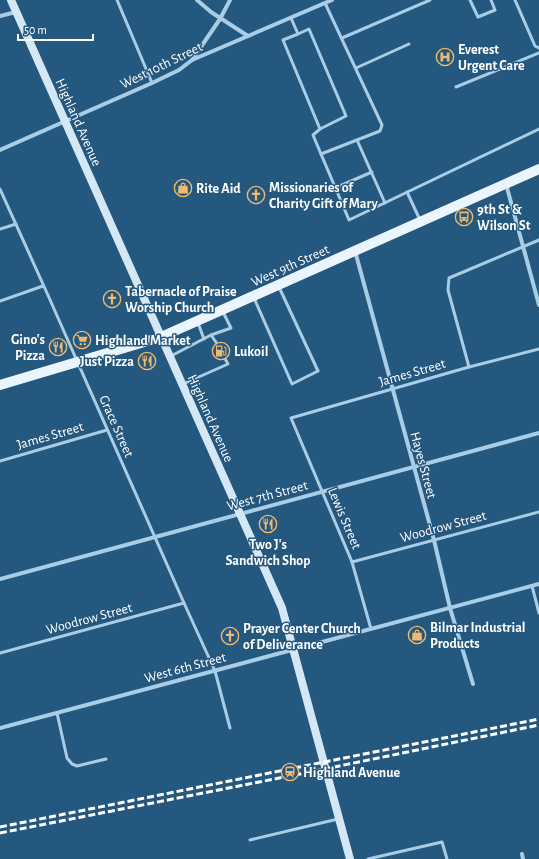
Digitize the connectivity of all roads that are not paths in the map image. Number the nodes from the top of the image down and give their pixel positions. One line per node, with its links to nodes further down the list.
1 (11, 0): 11 (main road, Highland Avenue)
2 (117, 0): 23 (lane)
3 (197, 0): 14 (street)
4 (230, 0): 14 (street)
5 (332, 0): 10 (street, West 10th Street)
6 (430, 0): 17 (lane)
7 (470, 0): 8 (lane)
8 (491, 0)
9 (515, 0): 19 (lane)
10 (325, 3): 13 (street, West 10th Street); 17 (lane)
11 (16, 12): 12 (street); 25 (main road, Highland Avenue)
12 (0, 16)
13 (291, 18): 15 (lane); 16 (street, West 10th Street)
14 (220, 19): 16 (street); 21 (street)
15 (298, 34): 26 (lane); 26 (lane)
16 (248, 36): 21 (street, West 10th Street)
17 (342, 38): 22 (lane)
18 (409, 44): 22 (lane)
19 (539, 48)
20 (539, 54): 24 (lane)
21 (192, 60): 23 (street, West 10th Street)
22 (356, 68): 28 (lane)
23 (152, 83): 25 (street, West 10th Street)
24 (456, 87)
25 (65, 122): 29 (street, West 10th Street); 52 (main road, Highland Avenue)
26 (320, 129): 30 (lane)
27 (539, 129): 36 (lane)
28 (357, 140): 30 (lane); 32 (lane)
29 (0, 150)
30 (321, 154): 34 (lane)
31 (539, 169): 33 (main road, West 9th Street)
32 (372, 172): 34 (lane); 37 (lane)
33 (506, 183): 38 (main road, West 9th Street); 42 (street)
34 (335, 188): 37 (lane)
35 (0, 189): 39 (lane, Grace Street)
36 (407, 192): 37 (lane); 38 (lane)
37 (385, 203)
38 (421, 221): 43 (main road, West 9th Street)
39 (16, 224): 40 (lane); 45 (lane, Grace Street)
40 (0, 229)
41 (539, 240): 42 (lane)
42 (523, 247): 48 (street); 59 (lane)
43 (355, 251): 44 (main road, West 9th Street); 62 (street, Hayes Street)
44 (279, 285): 46 (main road, West 9th Street); 46 (lane)
45 (43, 286): 47 (lane); 58 (lane, Grace Street)
46 (253, 296): 49 (main road, West 9th Street)
47 (0, 301)
48 (539, 305)
49 (222, 310): 50 (main road, West 9th Street); 51 (lane)
50 (198, 321): 52 (main road, West 9th Street); 53 (lane)
51 (211, 336): 53 (lane); 54 (lane)
52 (161, 337): 56 (main road, Highland Avenue); 58 (main road, West 9th Street)
53 (204, 339): 56 (lane)
54 (218, 345)
55 (539, 349): 59 (lane, James Street)
56 (169, 357): 60 (main road, Highland Avenue)
57 (224, 357): 60 (lane)
58 (77, 362): 61 (main road, West 9th Street); 64 (lane, Grace Street)
59 (469, 367): 62 (lane, James Street)
60 (182, 384): 70 (main road, Highland Avenue)
61 (0, 385)
62 (392, 388): 63 (lane, James Street); 67 (street, Hayes Street)
63 (291, 418): 68 (lane, Lewis Street)
64 (107, 430): 66 (lane, James Street); 71 (lane, Grace Street)
65 (539, 433): 67 (street, West 7th Street)
66 (0, 461)
67 (413, 467): 68 (street, West 7th Street); 72 (street, Hayes Street)
68 (322, 492): 70 (street, West 7th Street); 73 (lane, Lewis Street)
69 (539, 512): 72 (lane, Woodrow Street)
70 (240, 514): 71 (street, West 7th Street); 81 (main road, Highland Avenue)
71 (155, 537): 74 (street, West 7th Street); 77 (lane, Grace Street)
72 (434, 540): 73 (lane, Woodrow Street); 78 (street, Hayes Street)
73 (352, 562): 80 (lane, Lewis Street)
74 (0, 579)
75 (539, 584): 76 (street, West 6th Street)
76 (532, 586): 78 (street, West 6th Street); 79 (lane)
77 (184, 603): 82 (lane, Woodrow Street); 83 (lane, Grace Street)
78 (450, 608): 80 (street, West 6th Street); 84 (street, Hayes Street)
79 (539, 614)
80 (371, 629): 81 (street, West 6th Street)
81 (294, 650): 83 (street, West 6th Street); 89 (main road, Highland Avenue)
82 (0, 653)
83 (215, 671): 85 (street, West 6th Street); 87 (lane, Grace Street)
84 (473, 684)
85 (57, 713): 86 (street, West 6th Street); 88 (lane)
86 (0, 728)
87 (230, 728)
88 (106, 759)
89 (340, 819): 90 (lane); 92 (main road, Highland Avenue)
90 (250, 840)
91 (522, 854): 95 (street)
92 (350, 859)
93 (368, 859): 94 (lane)
94 (447, 859)
95 (523, 859)

